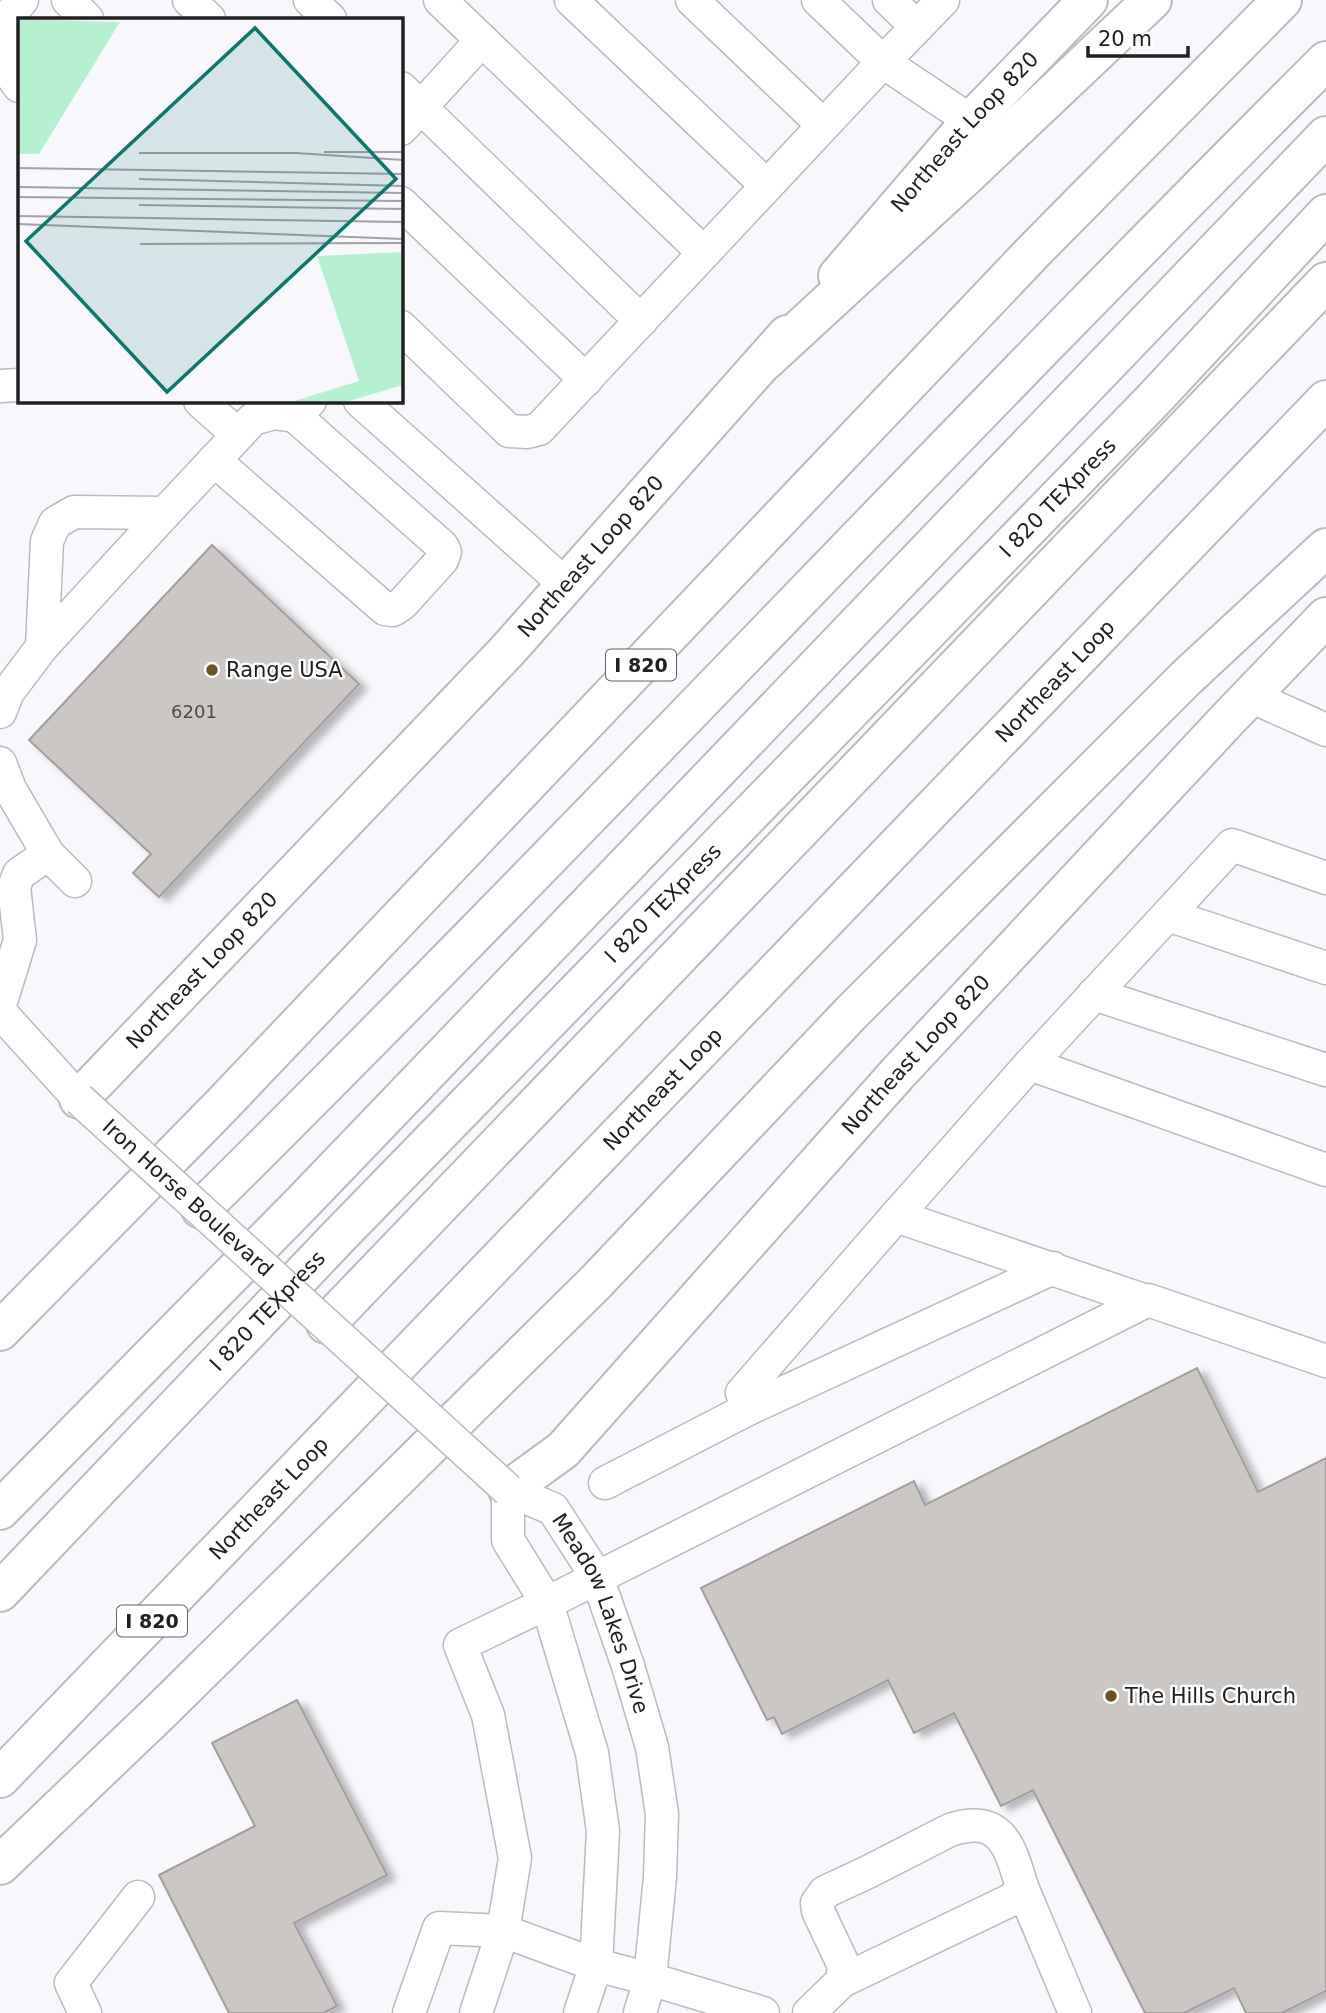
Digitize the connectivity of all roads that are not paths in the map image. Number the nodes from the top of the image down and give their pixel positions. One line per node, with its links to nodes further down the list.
1 (22, 0): 21 (street)
2 (68, 0): 14 (street)
3 (189, 0): 15 (street)
4 (310, 0): 16 (street)
5 (440, 0): 18 (street)
6 (571, 0): 26 (street)
7 (692, 0): 24 (street)
8 (818, 0): 20 (street)
9 (889, 0): 17 (street)
10 (943, 0): 17 (street)
11 (1088, 0): 23 (main road, Northeast Loop 820)
12 (1152, 0): 33 (main road)
13 (1282, 0): 68 (main road, I 820)
14 (86, 18)
15 (208, 18)
16 (329, 18)
17 (917, 27): 20 (street)
18 (482, 40): 22 (street); 29 (street)
19 (1326, 61): 63 (main road)
20 (883, 62): 23 (street); 24 (street)
21 (18, 85)
22 (407, 108): 31 (street)
23 (971, 121): 33 (main road, Northeast Loop 820)
24 (823, 125): 26 (street)
25 (1326, 136): 73 (main road)
26 (767, 186): 29 (street)
27 (402, 204): 34 (street)
28 (1326, 214): 75 (main road, I 820 TEXpress)
29 (704, 253): 31 (street)
30 (1326, 282): 67 (main road)
31 (641, 321): 34 (street)
32 (402, 328): 34 (street)
33 (765, 361): 45 (main road, Northeast Loop 820)
34 (586, 380)
35 (18, 385): 36 (street)
36 (0, 386)
37 (1326, 400): 77 (main road, Northeast Loop / I 820)
38 (201, 402): 41 (street)
39 (361, 402): 45 (street)
40 (303, 408): 41 (street); 42 (street)
41 (237, 434): 42 (street)
42 (214, 460): 43 (street)
43 (164, 513): 47 (street); 47 (street)
44 (1326, 548): 78 (main road)
45 (566, 585): 61 (main road, Northeast Loop 820)
46 (1326, 617): 48 (main road, Northeast Loop 820)
47 (42, 648): 49 (street)
48 (1250, 696): 50 (street); 72 (main road, Northeast Loop 820)
49 (0, 712)
50 (1326, 730)
51 (0, 763): 52 (street)
52 (48, 853): 54 (street); 58 (street)
53 (1326, 878): 55 (street)
54 (75, 881)
55 (1168, 915): 56 (street); 57 (street)
56 (1326, 968)
57 (1094, 995): 59 (street); 60 (street)
58 (0, 1007): 61 (street, Iron Horse Boulevard)
59 (1030, 1064): 62 (street); 64 (street)
60 (1326, 1070)
61 (79, 1099): 63 (street, Iron Horse Boulevard, bridge)
62 (1326, 1170)
63 (201, 1209): 67 (street, Iron Horse Boulevard, bridge)
64 (896, 1216): 65 (street); 70 (street)
65 (1053, 1268): 66 (street); 70 (street)
66 (1146, 1301): 69 (street); 74 (street)
67 (326, 1324): 72 (street, Iron Horse Boulevard, bridge)
68 (0, 1331)
69 (1325, 1358)
70 (748, 1409): 71 (street)
71 (605, 1483)
72 (508, 1490): 74 (street, Meadow Lakes Drive); 76 (street, Meadow Lakes Drive)
73 (0, 1510)
74 (597, 1577): 76 (street); 83 (street, Meadow Lakes Drive)
75 (0, 1592)
76 (547, 1602): 81 (street); 82 (street, Meadow Lakes Drive)
77 (0, 1778)
78 (0, 1865)
79 (1023, 1887): 84 (street); 84 (street); 92 (street)
80 (138, 1897): 85 (street)
81 (503, 1931): 82 (street); 86 (street); 87 (street)
82 (596, 1965): 83 (street); 88 (street, Meadow Lakes Drive)
83 (650, 1979): 89 (street, Meadow Lakes Drive); 90 (street)
84 (842, 1980): 91 (street)
85 (85, 2013)
86 (409, 2013)
87 (476, 2013)
88 (580, 2013)
89 (640, 2013)
90 (763, 2013)
91 (809, 2013)
92 (1075, 2013)

